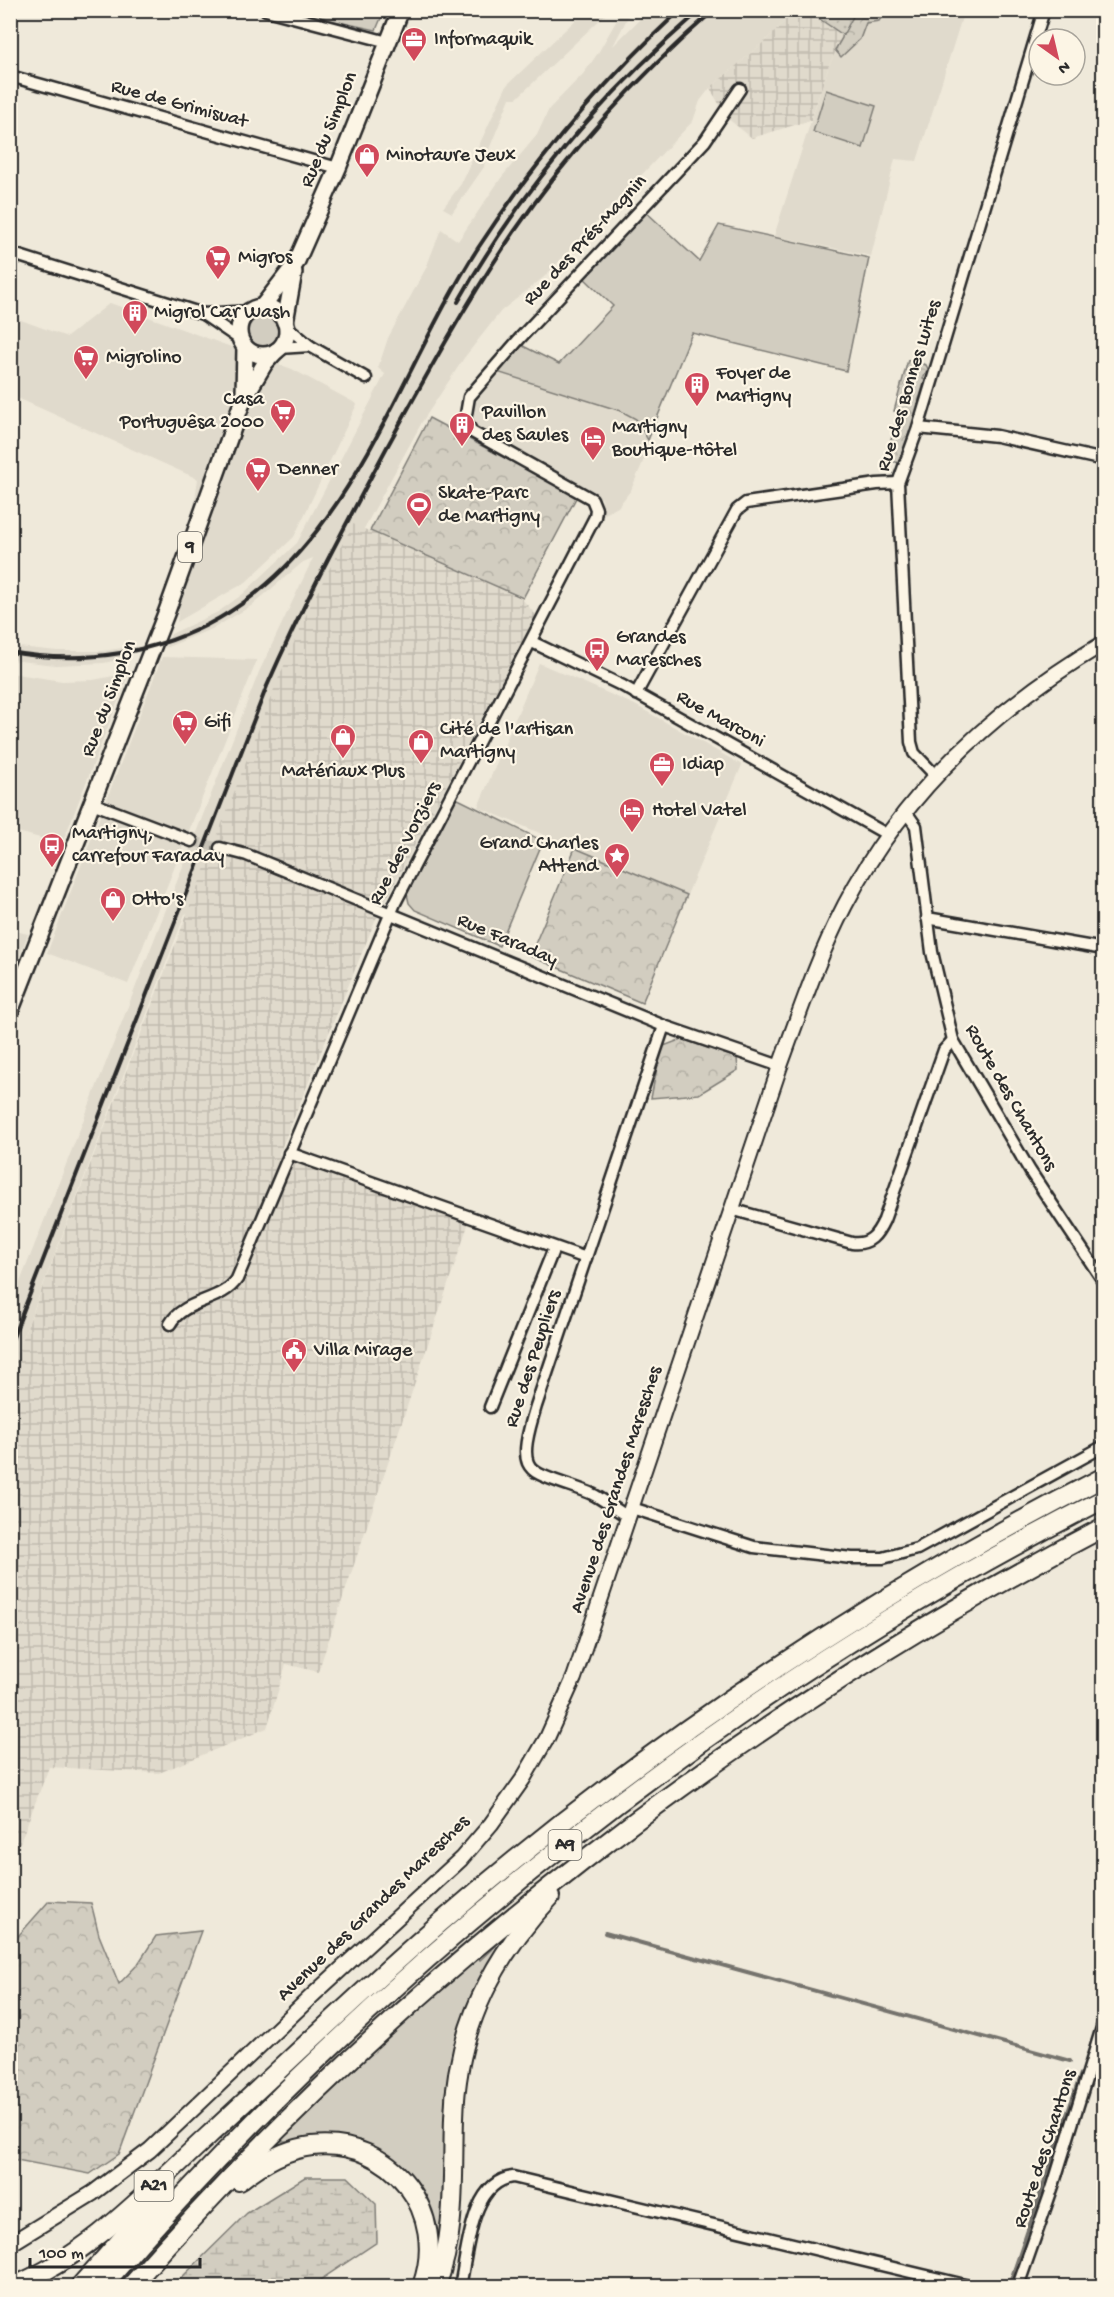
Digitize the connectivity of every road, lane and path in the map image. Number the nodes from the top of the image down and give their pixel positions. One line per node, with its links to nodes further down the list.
1 (266, 10): 4 (street)
2 (400, 10): 4 (main road, Rue du Simplon / 9)
3 (1044, 10): 19 (street, Rue des Bonnes Luites)
4 (388, 42): 7 (main road, Rue du Simplon / 9)
5 (10, 76): 7 (street, Rue de Grimisuat)
6 (740, 89): 18 (street, Rue des Prés-Magnin)
7 (338, 168): 9 (main road, Rue du Simplon / 9)
8 (10, 253): 11 (street)
9 (296, 263): 10 (main road, Rue du Simplon / 9); 12 (main road, Rue du Simplon / 9)
10 (256, 309): 11 (street); 12 (main road); 13 (main road, 9)
11 (202, 314): 13 (street)
12 (286, 324): 14 (street); 15 (main road, 9)
13 (243, 344): 15 (main road); 17 (main road, Rue du Simplon / 9)
14 (310, 346): 15 (street); 16 (street)
15 (277, 350): 17 (main road, Rue du Simplon / 9)
16 (366, 378)
17 (243, 400): 26 (main road, Rue du Simplon / 9)
18 (465, 420): 22 (street, Rue des Vorziers)
19 (918, 428): 20 (street); 21 (street, Rue des Bonnes Luites)
20 (1104, 460)
21 (898, 483): 24 (street); 25 (street, Rue des Bonnes Luites)
22 (532, 642): 24 (street, Rue Marconi); 31 (street, Rue des Vorziers)
23 (1104, 643): 25 (main road, Avenue des Grandes Maresches)
24 (636, 693): 28 (street, Rue Marconi)
25 (935, 775): 27 (main road, Avenue des Grandes Maresches)
26 (92, 803): 29 (street); 34 (main road, Rue du Simplon / 9)
27 (906, 812): 28 (main road, Avenue des Grandes Maresches); 32 (street, Route des Chantons)
28 (888, 835): 37 (main road, Avenue des Grandes Maresches)
29 (192, 841)
30 (220, 848): 31 (street, Rue Faraday)
31 (390, 913): 35 (street, Rue Faraday); 38 (street, Rue des Vorziers)
32 (927, 918): 33 (street); 36 (street, Route des Chantons)
33 (1104, 949)
34 (10, 1012)
35 (664, 1026): 37 (street, Rue Faraday); 41 (street, Rue des Peupliers)
36 (953, 1040): 39 (street); 42 (street, Route des Chantons)
37 (780, 1066): 39 (main road, Avenue des Grandes Maresches)
38 (289, 1153): 40 (street); 43 (street, Rue des Vorziers)
39 (731, 1209): 48 (main road, Avenue des Grandes Maresches)
40 (554, 1248): 41 (street); 44 (street, Rue des Peupliers)
41 (586, 1258): 48 (street, Rue des Peupliers)
42 (1104, 1282)
43 (170, 1324)
44 (490, 1407)
45 (1104, 1446): 48 (street, Rue des Peupliers)
46 (1104, 1477): 52 (highway, A9)
47 (1104, 1499): 57 (highway, A9)
48 (631, 1512): 54 (main road, Avenue des Grandes Maresches)
49 (1104, 1527): 50 (highway)
50 (628, 1827): 53 (highway); 60 (highway)
51 (1104, 2021): 63 (street, Route des Chantons)
52 (281, 2068): 55 (highway, A21); 56 (highway, A9)
53 (172, 2241): 58 (highway, A21); 59 (highway, A21)
54 (10, 2244)
55 (14, 2286)
56 (80, 2286)
57 (102, 2286)
58 (131, 2286)
59 (422, 2286)
60 (436, 2286)
61 (460, 2286): 62 (street)
62 (969, 2286)
63 (1018, 2286)

